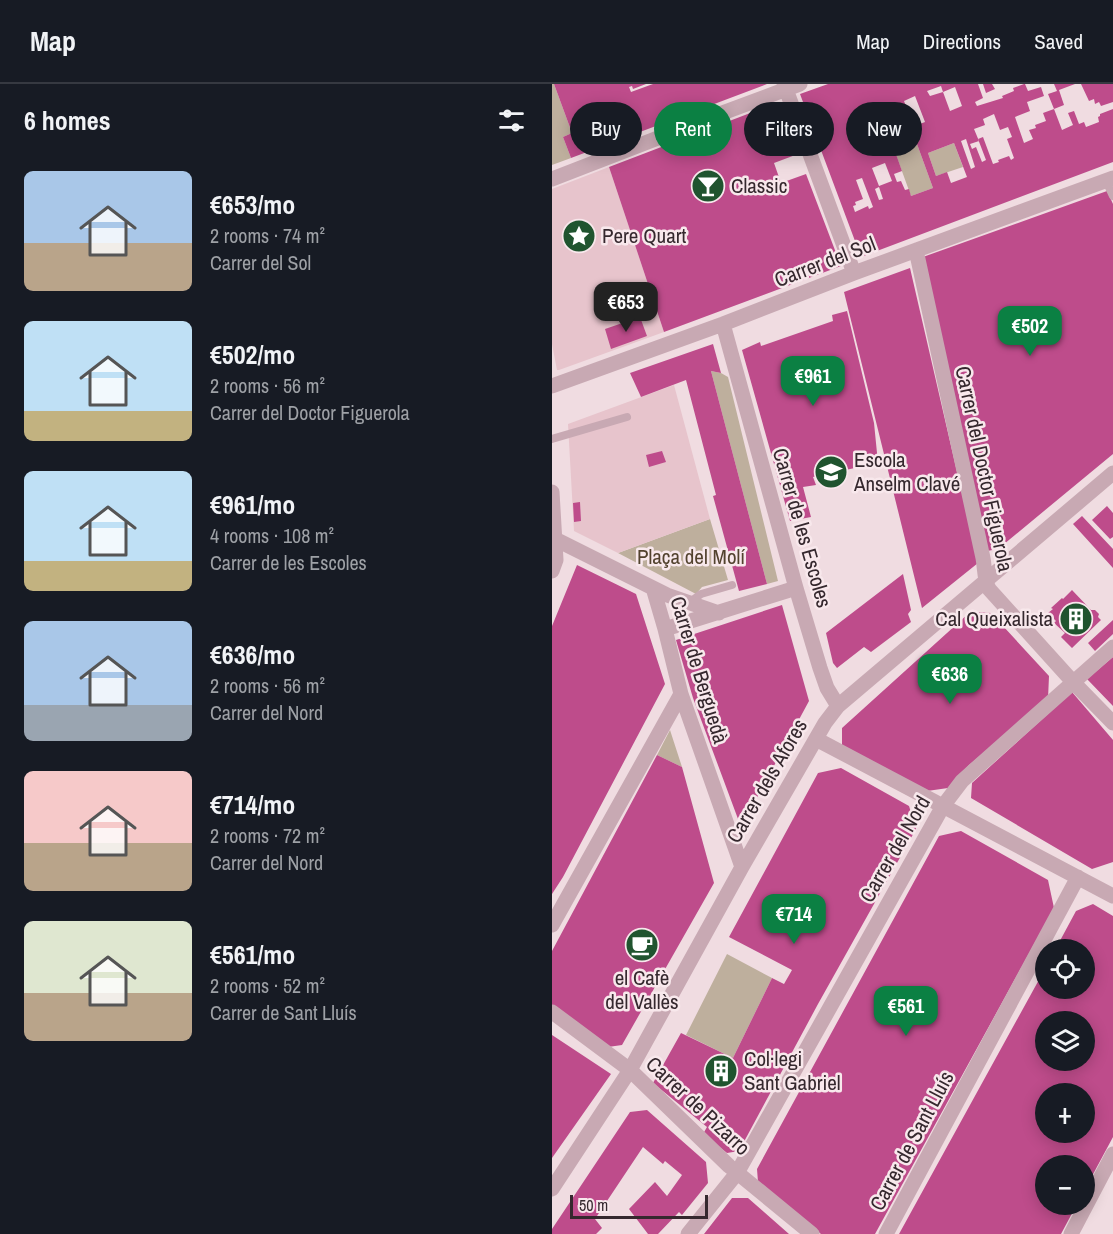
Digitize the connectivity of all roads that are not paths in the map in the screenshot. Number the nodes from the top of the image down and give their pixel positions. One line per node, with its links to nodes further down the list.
1 (790, 86): 2 (street); 6 (street)
2 (552, 179)
3 (1109, 180): 4 (lane); 5 (street, Carrer del Sol)
4 (1113, 196)
5 (916, 250): 6 (street, Carrer del Sol); 15 (street, Carrer del Doctor Figuerola)
6 (855, 273): 7 (street, Carrer del Sol)
7 (723, 324): 8 (street, Carrer del Sol); 18 (street, Carrer de les Escoles)
8 (552, 386)
9 (627, 417): 10 (lane)
10 (552, 440)
11 (1113, 473): 15 (street, Carrer dels Afores)
12 (552, 492): 13 (street)
13 (555, 539): 14 (street); 17 (street, Carrer de Berguedà)
14 (552, 571)
15 (985, 581): 23 (street, Carrer del Doctor Figuerola); 25 (street, Carrer dels Afores)
16 (732, 585): 19 (lane)
17 (653, 588): 19 (street); 21 (street, Carrer de Berguedà)
18 (796, 588): 20 (street); 25 (street, Carrer de les Escoles)
19 (689, 603): 20 (street)
20 (719, 613): 21 (street)
21 (665, 629): 24 (street, Carrer de Berguedà)
22 (1113, 646): 23 (street, Carrer del Nord)
23 (1073, 682): 26 (street, Carrer del Doctor Figuerola); 28 (street, Carrer del Nord)
24 (681, 694): 29 (street, Carrer de Berguedà); 32 (street)
25 (838, 706): 27 (street, Carrer dels Afores)
26 (1113, 723)
27 (816, 739): 28 (street); 29 (street, Carrer dels Afores)
28 (943, 806): 30 (street); 36 (street, Carrer del Nord)
29 (742, 867): 34 (street, Carrer dels Afores)
30 (1078, 878): 31 (street); 40 (street, Carrer de Sant Lluís)
31 (1113, 896)
32 (552, 925)
33 (552, 1012): 34 (street, Carrer de Pizarro)
34 (630, 1070): 36 (street, Carrer de Pizarro); 37 (street, Carrer dels Afores)
35 (1113, 1154): 41 (street)
36 (737, 1173): 38 (street, Carrer del Nord); 39 (street, Carrer de Pizarro)
37 (552, 1189)
38 (688, 1234)
39 (812, 1234)
40 (886, 1234)
41 (1071, 1234)

